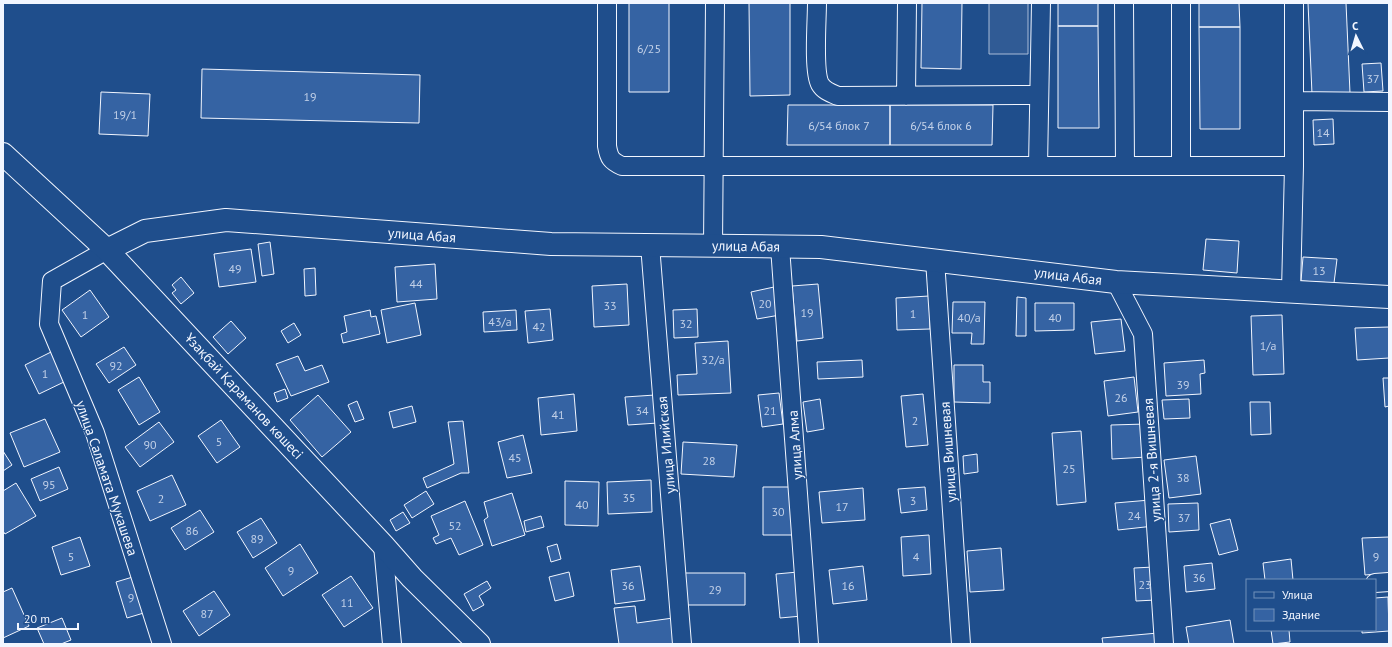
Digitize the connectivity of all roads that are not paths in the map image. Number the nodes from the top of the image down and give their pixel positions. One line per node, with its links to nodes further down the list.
1 (607, 3): 14 (street)
2 (715, 3): 14 (street)
3 (817, 3): 10 (street)
4 (907, 3): 10 (street)
5 (1041, 3): 9 (street)
6 (1124, 3): 16 (street)
7 (1181, 3): 17 (street)
8 (1294, 3): 11 (street)
9 (1039, 95): 10 (street); 15 (street)
10 (906, 96)
11 (1294, 101): 12 (street); 18 (street)
12 (1389, 102)
13 (3, 154): 22 (street, Ұзақбай Қараманов көшесі)
14 (713, 166): 15 (street); 20 (street)
15 (1038, 166): 16 (street)
16 (1125, 166): 17 (street)
17 (1181, 166): 18 (street)
18 (1294, 166): 25 (street)
19 (650, 245): 20 (street, улица Абая); 22 (street, улица Абая); 33 (street, улица Илийская)
20 (713, 246): 21 (street, улица Абая)
21 (780, 247): 23 (street, улица Абая); 34 (street, улица Алма)
22 (107, 250): 27 (street, Ұзақбай Қараманов көшесі); 30 (street, улица Саламата Мукашева)
23 (935, 260): 24 (street, улица Абая); 35 (street, улица Вишневая)
24 (1116, 282): 25 (street, улица Абая); 36 (street, улица 2-я Вишневая)
25 (1291, 291): 26 (street, улица Абая)
26 (1389, 297)
27 (383, 545): 31 (street); 32 (street, Ұзақбай Қараманов көшесі)
28 (1389, 582): 29 (street)
29 (1376, 583)
30 (162, 644)
31 (392, 644)
32 (479, 644)
33 (682, 644)
34 (809, 644)
35 (962, 644)
36 (1164, 644)

